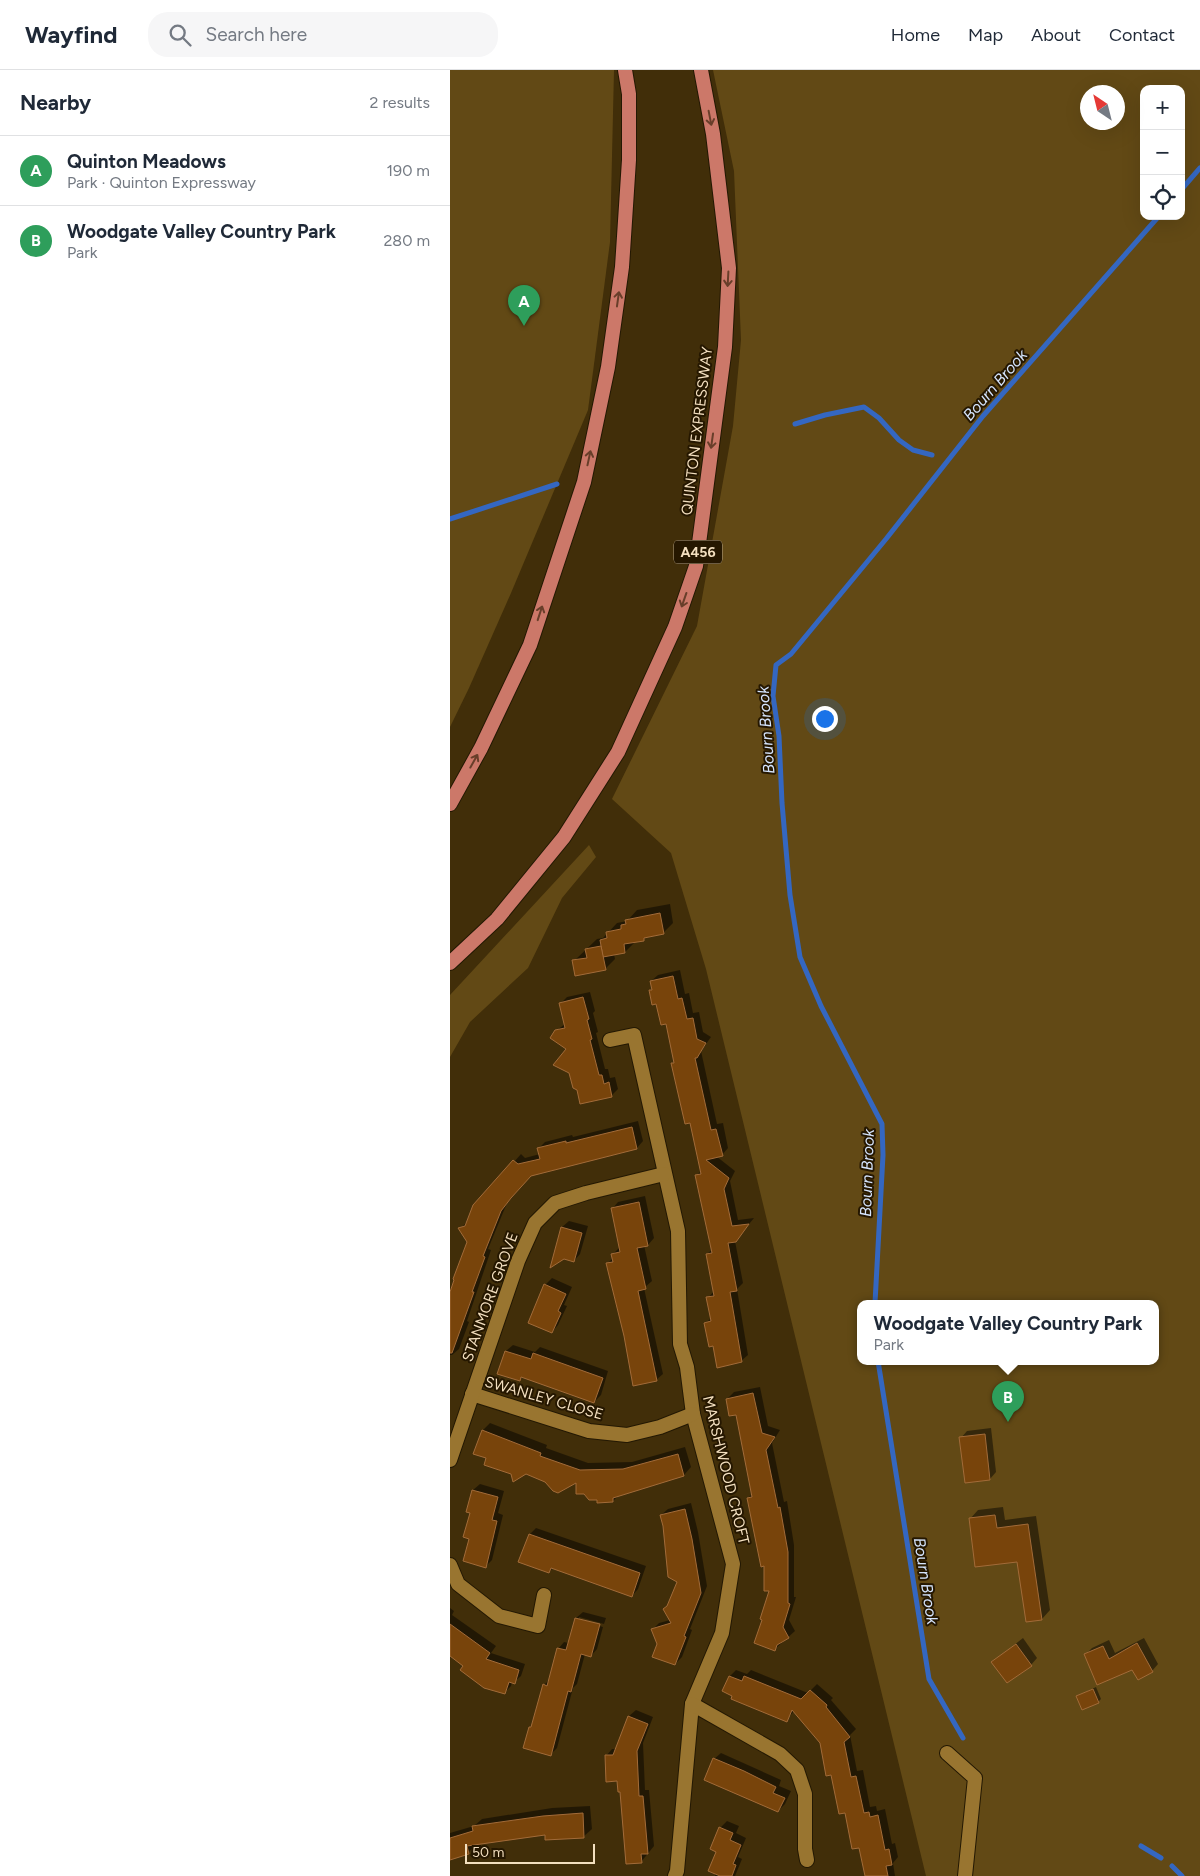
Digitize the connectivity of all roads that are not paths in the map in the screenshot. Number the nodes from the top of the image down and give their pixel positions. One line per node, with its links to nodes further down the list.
1 (625, 70): 3 (highway, one-way to 1)
2 (701, 70): 4 (highway, QUINTON EXPRESSWAY / A456, one-way to 4)
3 (450, 804)
4 (450, 963)
5 (610, 1040): 6 (street, MARSHWOOD CROFT)
6 (664, 1174): 7 (street, STANMORE GROVE); 8 (street, MARSHWOOD CROFT)
7 (472, 1394): 8 (street, SWANLEY CLOSE); 9 (street, STANMORE GROVE)
8 (693, 1414): 12 (street, MARSHWOOD CROFT)
9 (450, 1460)
10 (450, 1565): 11 (street)
11 (544, 1595)
12 (692, 1704): 14 (street); 15 (street, MARSHWOOD CROFT)
13 (947, 1753): 16 (street)
14 (807, 1860)
15 (675, 1876)
16 (965, 1876)

